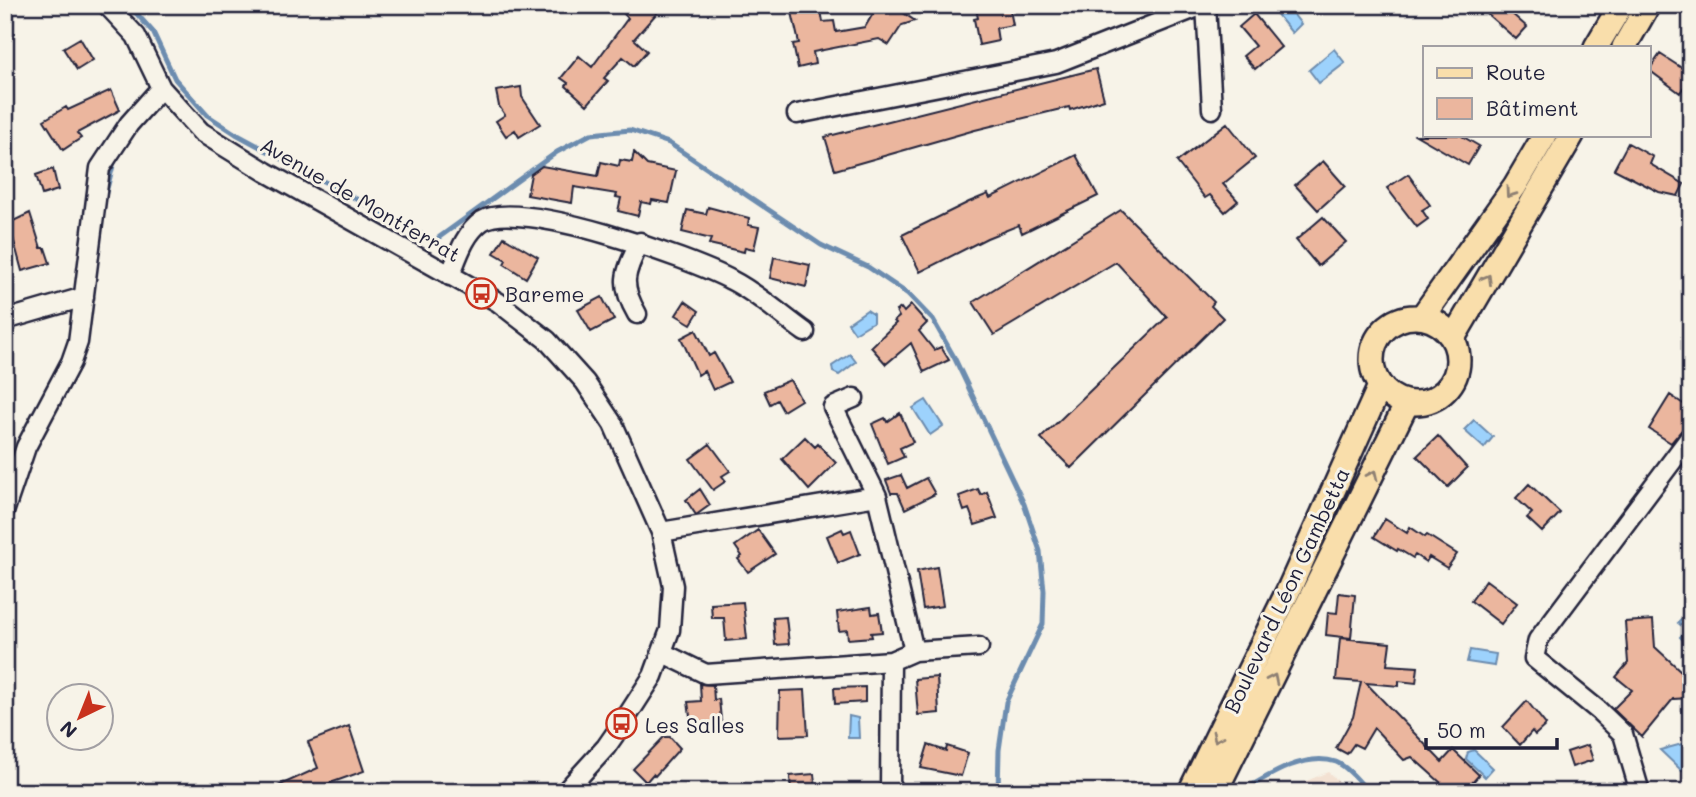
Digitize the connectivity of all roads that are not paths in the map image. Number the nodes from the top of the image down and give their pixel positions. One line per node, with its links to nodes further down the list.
1 (107, 5): 7 (street, Avenue de Montferrat)
2 (1204, 5): 8 (street); 9 (street)
3 (1621, 5): 5 (main road)
4 (1648, 5): 6 (main road)
5 (1597, 46)
6 (1625, 46)
7 (162, 88): 13 (street, Avenue de Montferrat); 14 (street)
8 (1212, 109)
9 (797, 114)
10 (1544, 136): 16 (main road, one-way to 16)
11 (1571, 136): 19 (main road, one-way to 11)
12 (640, 242): 13 (street); 15 (street); 18 (street)
13 (450, 276): 26 (street, Avenue de Montferrat)
14 (84, 297): 17 (street); 25 (street)
15 (637, 314)
16 (1422, 317): 19 (main road); 20 (main road)
17 (5, 320)
18 (805, 332)
19 (1452, 338): 22 (main road)
20 (1380, 386): 22 (main road); 31 (main road, Boulevard Léon Gambetta, one-way to 31)
21 (854, 398): 24 (street)
22 (1407, 403): 31 (main road, Boulevard Léon Gambetta, one-way to 22)
23 (1691, 436): 34 (street)
24 (877, 496): 26 (street); 28 (street)
25 (5, 509)
26 (661, 531): 29 (street, Avenue de Montferrat)
27 (979, 647): 28 (street)
28 (914, 651): 30 (street)
29 (663, 653): 30 (street); 32 (street, Avenue de Montferrat)
30 (891, 661): 33 (street)
31 (1200, 789)
32 (565, 792)
33 (890, 792)
34 (1640, 792)

